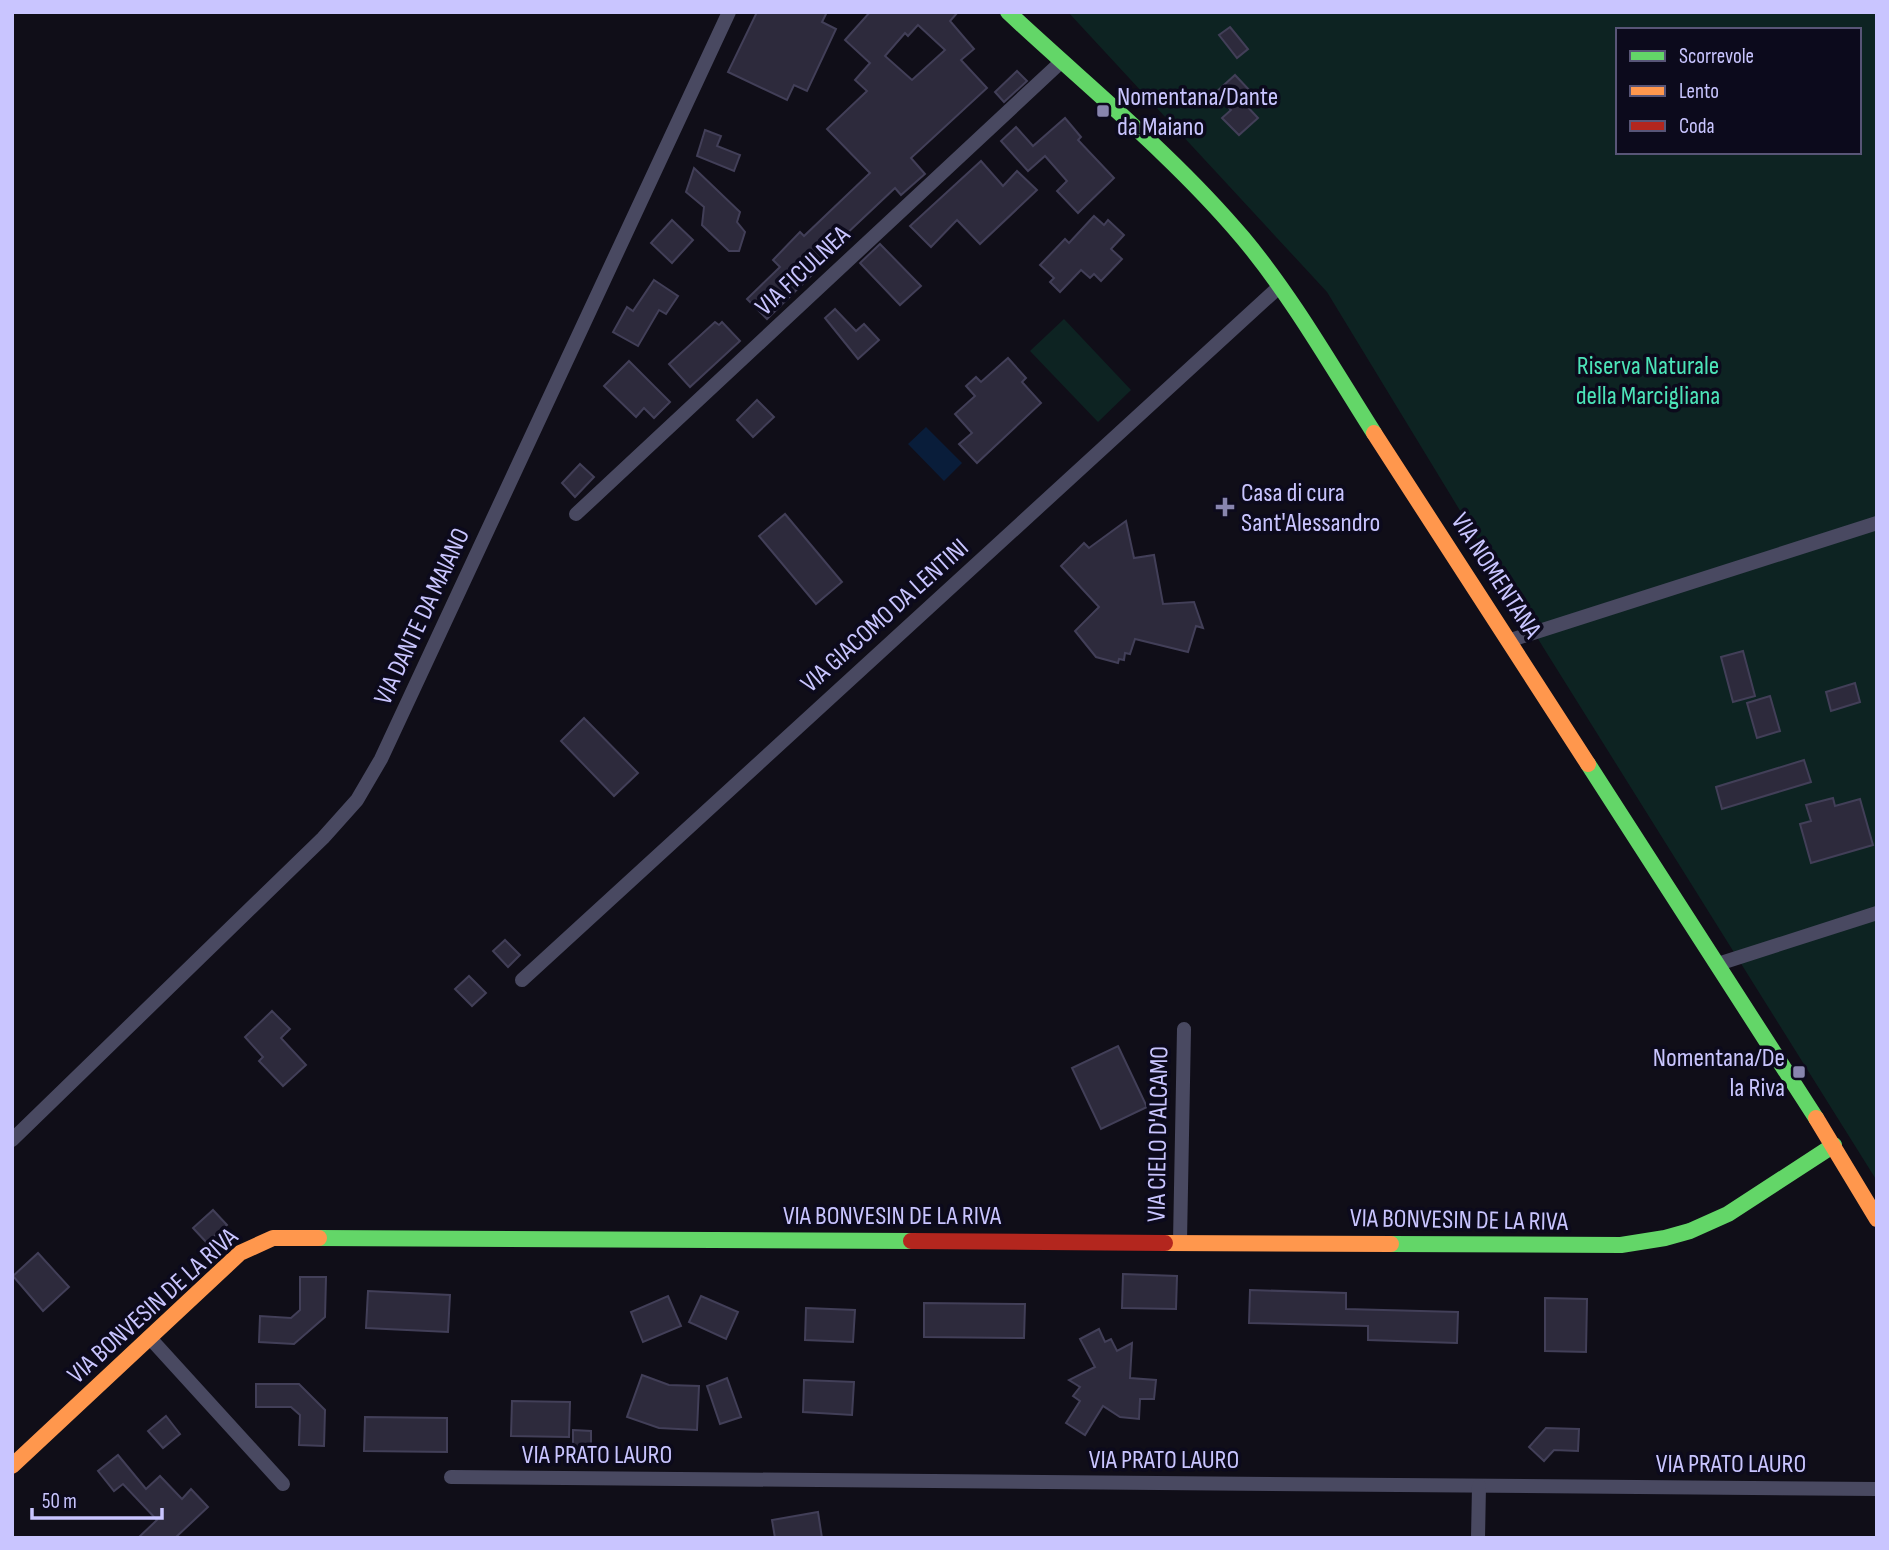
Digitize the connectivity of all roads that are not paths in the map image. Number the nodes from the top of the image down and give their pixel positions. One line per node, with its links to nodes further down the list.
1 (729, 12): 12 (street, VIA DANTE DA MAIANO)
2 (1008, 12): 3 (street, VIA NOMENTANA)
3 (1061, 62): 4 (street, VIA NOMENTANA); 5 (street, VIA FICULNEA)
4 (1280, 286): 7 (street, VIA NOMENTANA); 10 (street, VIA GIACOMO DA LENTINI)
5 (576, 514)
6 (1877, 523): 7 (street)
7 (1511, 640): 9 (street, VIA NOMENTANA)
8 (1877, 913): 9 (street)
9 (1718, 964): 13 (street, VIA NOMENTANA)
10 (522, 980)
11 (1184, 1029): 15 (street, VIA CIELO D'ALCAMO)
12 (12, 1140)
13 (1834, 1145): 14 (street, VIA NOMENTANA); 15 (street, VIA BONVESIN DE LA RIVA)
14 (1877, 1219)
15 (1180, 1241): 16 (street, VIA BONVESIN DE LA RIVA)
16 (149, 1337): 17 (street, VIA BONVESIN DE LA RIVA); 19 (street)
17 (12, 1466)
18 (451, 1477): 20 (street, VIA PRATO LAURO)
19 (282, 1483)
20 (1479, 1486): 21 (street, VIA PRATO LAURO); 22 (street)
21 (1877, 1489)
22 (1478, 1538)

